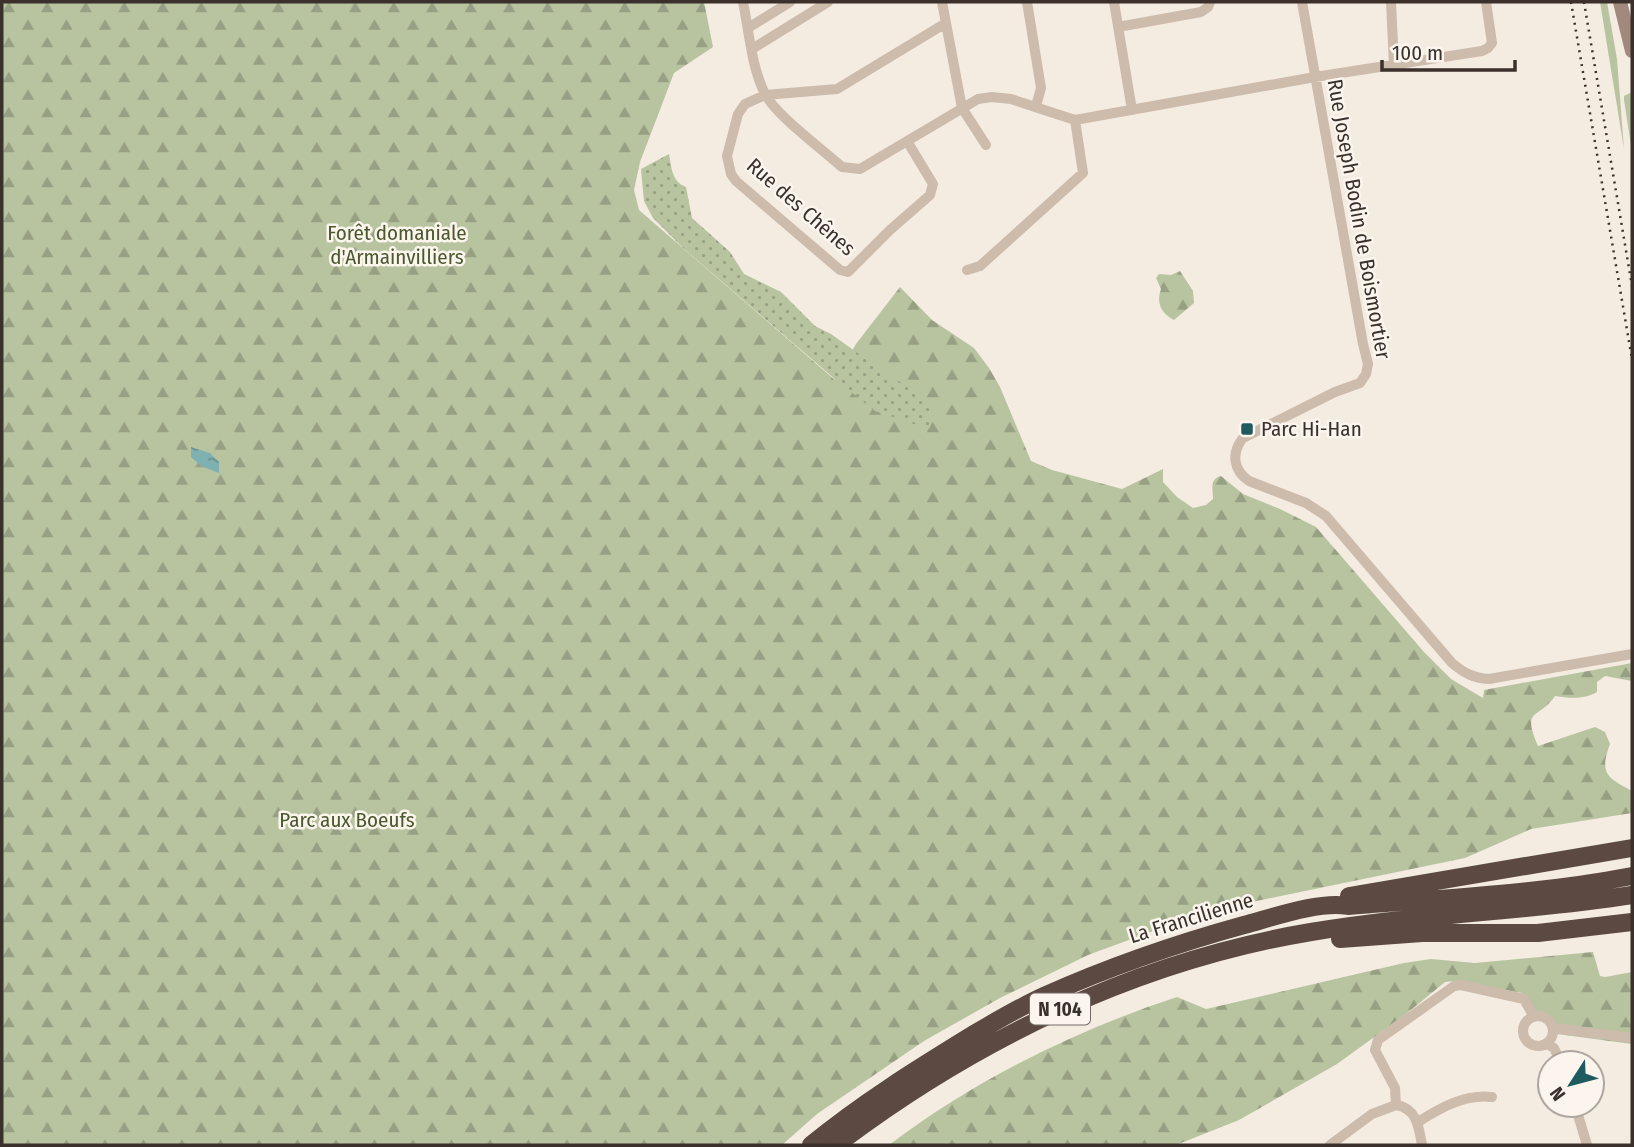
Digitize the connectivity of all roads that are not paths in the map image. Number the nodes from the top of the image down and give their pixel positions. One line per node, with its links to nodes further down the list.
1 (743, 2): 14 (street)
2 (790, 2): 14 (street)
3 (828, 2): 15 (street)
4 (942, 2): 12 (street)
5 (1027, 2): 20 (street)
6 (1114, 2): 13 (street)
7 (1210, 2): 13 (street)
8 (1302, 2): 18 (street, Rue Joseph Bodin de Boismortier)
9 (1391, 2): 17 (street)
10 (1486, 2): 17 (street)
11 (1620, 2): 16 (main road)
12 (946, 23): 19 (street); 21 (street)
13 (1118, 27): 22 (street)
14 (748, 28): 15 (street)
15 (752, 49): 19 (street)
16 (1632, 51)
17 (1394, 65): 18 (street)
18 (1315, 77): 22 (street); 27 (street, Rue Joseph Bodin de Boismortier)
19 (765, 95): 24 (street); 24 (street, Rue des Chênes)
20 (1035, 106): 21 (street); 23 (street)
21 (962, 108): 24 (street); 25 (street)
22 (1132, 110): 23 (street)
23 (1075, 120): 26 (street)
24 (907, 141)
25 (986, 145)
26 (967, 270)
27 (1632, 654)
28 (1632, 848): 31 (highway)
29 (1632, 876): 31 (highway, La Francilienne / N 104)
30 (1632, 895): 33 (highway, La Francilienne / N 104)
31 (1335, 904): 43 (highway, La Francilienne / N 104)
32 (1632, 922): 33 (highway)
33 (1311, 932): 44 (highway, La Francilienne / N 104)
34 (1534, 1017): 35 (street); 37 (street); 40 (street)
35 (1553, 1028): 36 (street); 37 (street)
36 (1632, 1038)
37 (1547, 1044): 38 (street)
38 (1554, 1049)
39 (1492, 1097): 42 (street)
40 (1395, 1105): 42 (street); 45 (street)
41 (1579, 1119): 47 (street)
42 (1418, 1122): 46 (street)
43 (811, 1145)
44 (836, 1145)
45 (1330, 1145)
46 (1422, 1145)
47 (1587, 1145)

